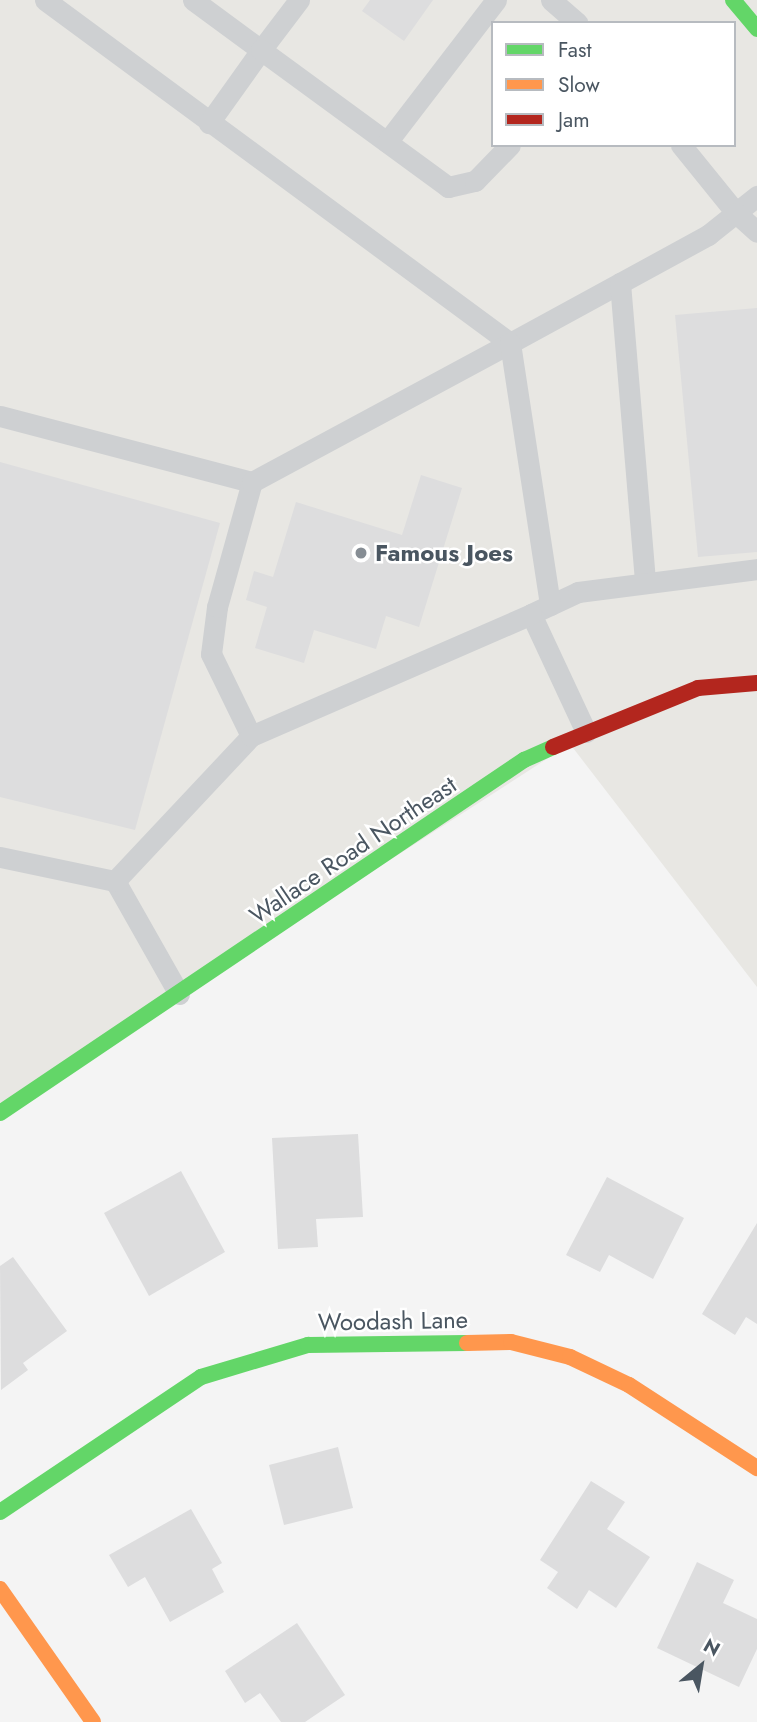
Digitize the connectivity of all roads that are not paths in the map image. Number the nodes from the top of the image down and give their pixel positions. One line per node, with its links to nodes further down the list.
1 (45, 0): 10 (lane)
2 (193, 0): 9 (lane)
3 (299, 0): 9 (lane)
4 (496, 0): 11 (lane)
5 (551, 0): 7 (lane)
6 (733, 0): 8 (street)
7 (575, 21)
8 (757, 29)
9 (261, 50): 10 (lane); 11 (lane)
10 (209, 123): 18 (lane)
11 (387, 142): 12 (lane)
12 (508, 147)
13 (683, 147): 15 (lane)
14 (757, 197): 15 (lane)
15 (736, 213): 16 (lane); 17 (lane)
16 (757, 232)
17 (620, 283): 18 (lane); 22 (lane)
18 (510, 343): 20 (lane); 23 (lane)
19 (0, 416): 20 (lane)
20 (252, 482): 26 (lane)
21 (757, 569): 22 (lane)
22 (645, 582): 23 (lane)
23 (540, 609): 25 (lane); 26 (lane)
24 (757, 683): 25 (street, Wallace Road Northeast)
25 (586, 732): 29 (street, Wallace Road Northeast)
26 (251, 736): 28 (lane)
27 (0, 857): 28 (lane)
28 (115, 881): 29 (lane)
29 (179, 994): 30 (street, Wallace Road Northeast)
30 (0, 1113)
31 (757, 1468): 32 (street, Woodash Lane)
32 (0, 1512)
33 (0, 1589): 34 (street)
34 (93, 1722)

